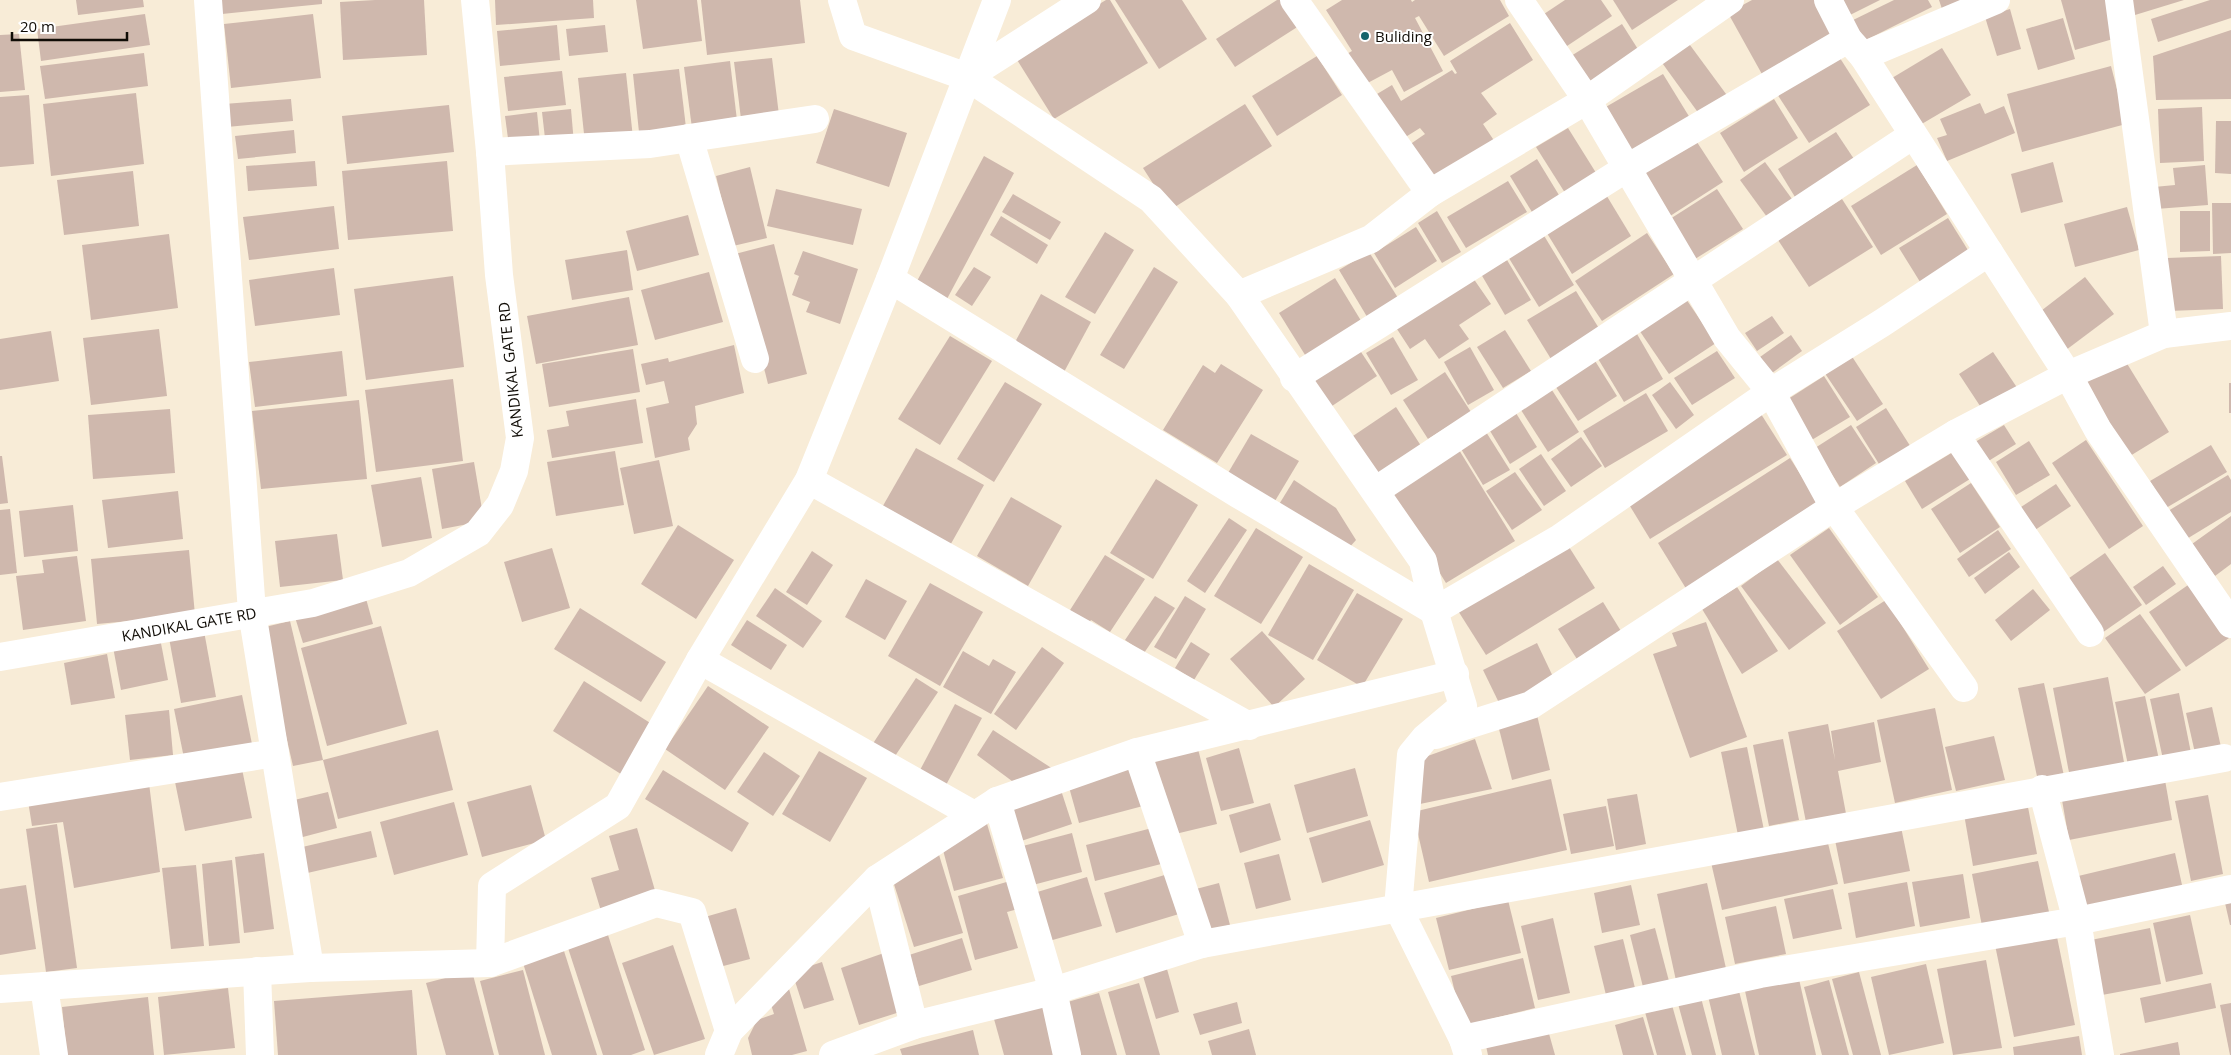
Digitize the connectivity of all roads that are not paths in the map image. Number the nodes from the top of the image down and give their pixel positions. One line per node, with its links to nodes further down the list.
1 (208, 0): 37 (street)
2 (475, 0): 19 (street, KANDIKAL GATE RD)
3 (842, 0): 14 (street)
4 (997, 0): 14 (street)
5 (1087, 0): 14 (street)
6 (1294, 0): 21 (street)
7 (1519, 0): 15 (street)
8 (1730, 0): 12 (street)
9 (1828, 0): 13 (street)
10 (1996, 0): 13 (street)
11 (2119, 0): 27 (street)
12 (1701, 8): 15 (street)
13 (1856, 48): 17 (street); 20 (street)
14 (967, 77): 23 (street); 25 (street)
15 (1587, 100): 20 (street); 21 (street)
16 (815, 119): 18 (street)
17 (1913, 135): 22 (street); 24 (street)
18 (689, 138): 19 (street); 28 (street)
19 (490, 152): 37 (street, KANDIKAL GATE RD)
20 (1627, 168): 24 (street); 30 (street)
21 (1430, 193): 25 (street)
22 (1989, 252): 29 (street); 31 (street)
23 (890, 279): 33 (street); 36 (street)
24 (1693, 280): 31 (street); 34 (street)
25 (1238, 295): 30 (street)
26 (2231, 326): 27 (street)
27 (2164, 334): 29 (street)
28 (755, 359)
29 (2068, 375): 32 (street); 38 (street)
30 (1294, 378): 34 (street)
31 (1771, 392): 35 (street); 36 (street)
32 (1955, 434): 35 (street); 39 (street)
33 (808, 480): 41 (street); 44 (street)
34 (1375, 491): 36 (street)
35 (1834, 507): 43 (street); 45 (street)
36 (1434, 611): 42 (street)
37 (252, 612): 40 (street, KANDIKAL GATE RD); 47 (street)
38 (2231, 624)
39 (2090, 633)
40 (0, 657)
41 (700, 660): 52 (street); 58 (street)
42 (1455, 674): 44 (street); 45 (street)
43 (1964, 688)
44 (1250, 726): 46 (street)
45 (1425, 738): 55 (street)
46 (1137, 752): 51 (street); 57 (street)
47 (275, 753): 50 (street); 59 (street)
48 (2224, 758): 49 (street)
49 (2042, 789): 55 (street); 56 (street)
50 (0, 797)
51 (997, 801): 52 (street); 63 (street)
52 (974, 815): 53 (street)
53 (877, 879): 64 (street); 65 (street)
54 (2231, 889): 56 (street)
55 (1398, 908): 57 (street); 66 (street)
56 (2077, 921): 66 (street); 71 (street)
57 (1202, 944): 63 (street)
58 (490, 963): 59 (street); 65 (street)
59 (310, 968): 60 (street)
60 (256, 972): 61 (street); 68 (street)
61 (44, 986): 62 (street); 67 (street)
62 (0, 989)
63 (1053, 991): 64 (street); 70 (street)
64 (914, 1025): 69 (street)
65 (724, 1043)
66 (1466, 1047)
67 (54, 1055)
68 (260, 1055)
69 (833, 1055)
70 (1067, 1055)
71 (2100, 1055)

